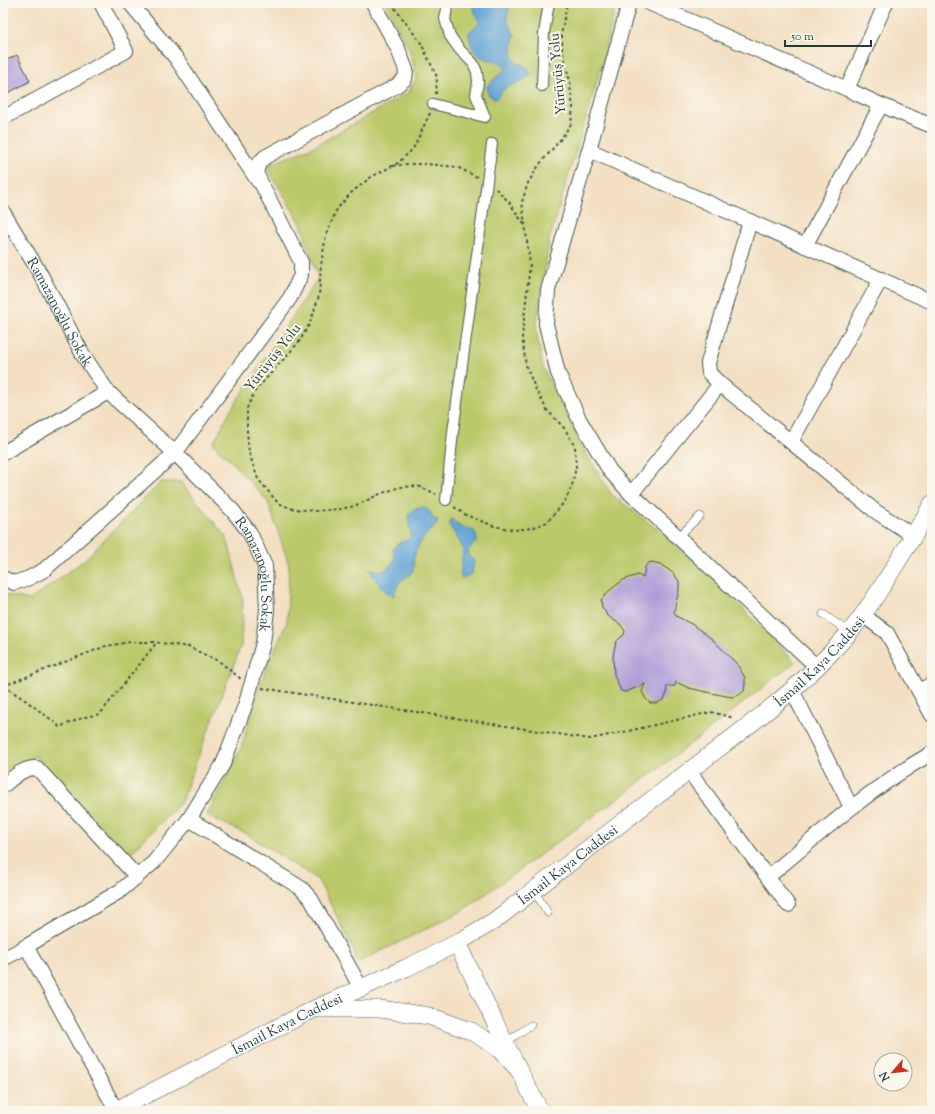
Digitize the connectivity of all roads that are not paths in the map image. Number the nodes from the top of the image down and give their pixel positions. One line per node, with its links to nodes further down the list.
1 (101, 3): 13 (street)
2 (130, 3): 17 (street)
3 (373, 3): 17 (street)
4 (448, 3): 11 (street)
5 (549, 3): 9 (street)
6 (629, 3): 16 (street)
7 (649, 3): 10 (street)
8 (886, 3): 10 (street)
9 (542, 86)
10 (847, 89): 12 (street)
11 (433, 104)
12 (881, 105): 14 (street); 20 (street)
13 (3, 118)
14 (932, 126)
15 (492, 144): 29 (street)
16 (589, 150): 19 (street); 28 (street)
17 (266, 192): 26 (street)
18 (3, 212): 24 (street, Ramazanoğlu Sokak)
19 (750, 221): 20 (street); 23 (street)
20 (805, 246): 21 (street)
21 (881, 279): 22 (street); 25 (street)
22 (932, 302)
23 (720, 384): 25 (street); 28 (street)
24 (108, 392): 26 (street, Ramazanoğlu Sokak); 27 (street)
25 (791, 442): 32 (street)
26 (175, 453): 34 (street); 47 (street, Ramazanoğlu Sokak)
27 (3, 454)
28 (631, 494): 33 (street)
29 (446, 500)
30 (932, 504): 32 (street, İsmail Kaya Caddesi)
31 (700, 516): 33 (lane)
32 (914, 536): 36 (street, İsmail Kaya Caddesi)
33 (678, 537): 38 (street)
34 (3, 578)
35 (823, 614): 37 (lane)
36 (863, 615): 37 (street, İsmail Kaya Caddesi); 41 (street)
37 (849, 632): 38 (street, İsmail Kaya Caddesi)
38 (816, 667): 40 (street, İsmail Kaya Caddesi)
39 (932, 684): 41 (street)
40 (792, 690): 44 (street, İsmail Kaya Caddesi); 46 (street)
41 (919, 691): 42 (street)
42 (932, 715)
43 (932, 753): 46 (street)
44 (690, 771): 49 (street); 50 (street, İsmail Kaya Caddesi)
45 (3, 786): 48 (street)
46 (851, 807): 49 (street)
47 (189, 818): 48 (street, Ramazanoğlu Sokak); 56 (street)
48 (137, 877): 54 (street, Ramazanoğlu Sokak)
49 (768, 878): 51 (street)
50 (533, 890): 52 (lane); 53 (street, İsmail Kaya Caddesi)
51 (788, 905)
52 (548, 913)
53 (457, 943): 56 (street, İsmail Kaya Caddesi); 59 (street)
54 (26, 946): 55 (street, Ramazanoğlu Sokak); 61 (street)
55 (3, 958)
56 (361, 988): 57 (street, İsmail Kaya Caddesi)
57 (312, 1010): 60 (street); 61 (street, İsmail Kaya Caddesi)
58 (531, 1025): 59 (lane)
59 (505, 1043): 60 (street)
60 (518, 1069): 62 (street)
61 (115, 1110)
62 (540, 1111)

